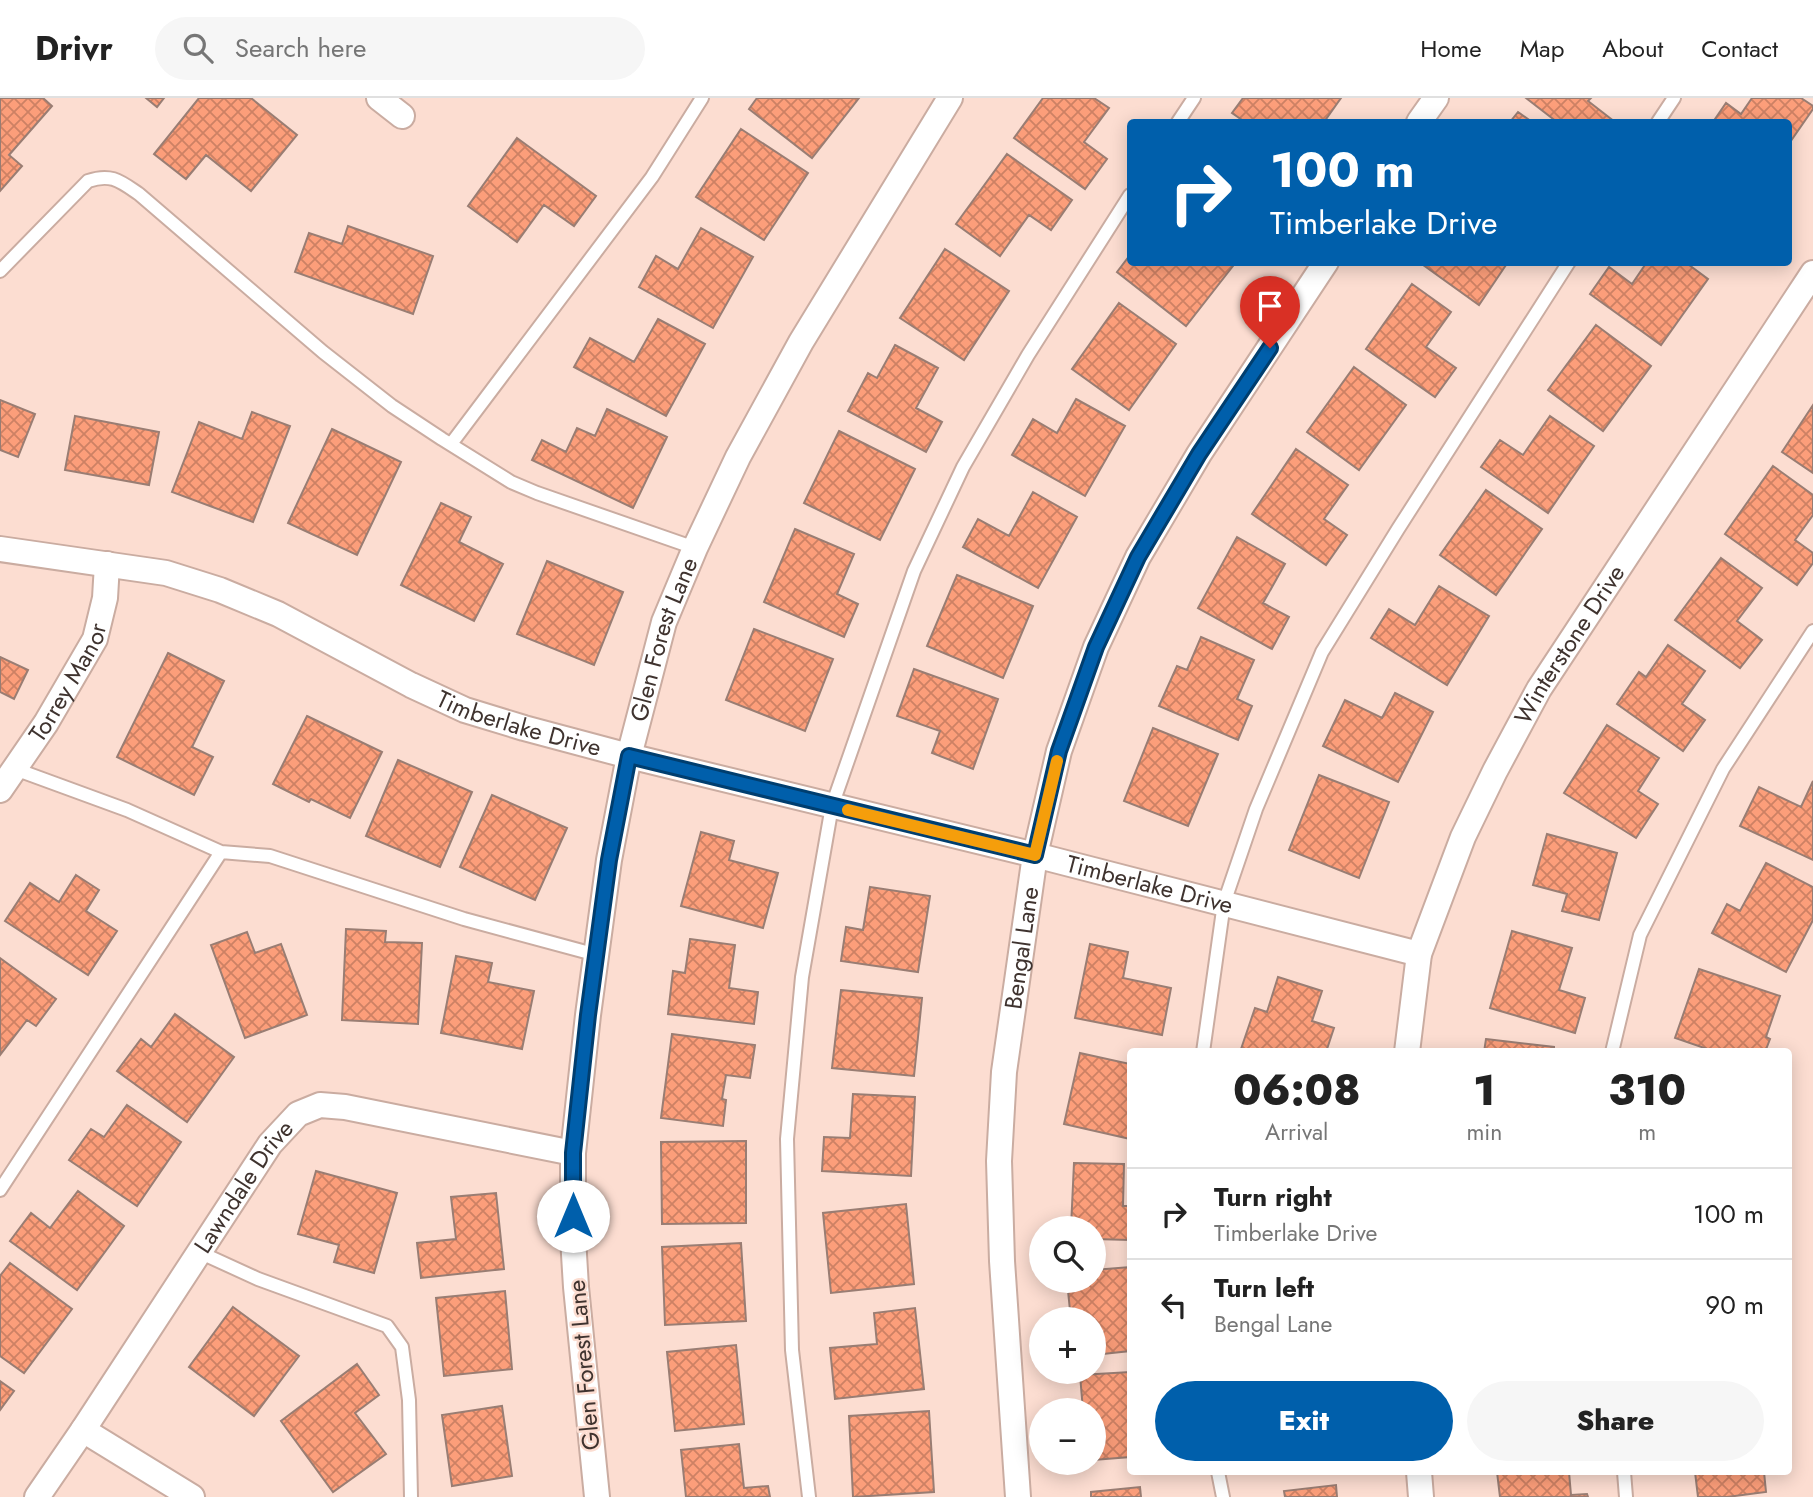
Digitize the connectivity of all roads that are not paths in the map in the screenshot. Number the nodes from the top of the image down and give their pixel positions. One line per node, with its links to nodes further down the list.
1 (379, 98): 7 (street)
2 (702, 98): 16 (lane)
3 (950, 98): 17 (street, Glen Forest Lane)
4 (1194, 98): 8 (lane)
5 (1436, 98): 9 (street)
6 (1674, 98): 10 (lane)
7 (402, 116)
8 (1180, 119)
9 (1421, 119)
10 (1660, 119)
11 (1127, 200): 24 (lane)
12 (1323, 266): 26 (street, Bengal Lane)
13 (1566, 266): 27 (lane)
14 (0, 271): 16 (lane)
15 (1813, 273): 28 (street, Winterstone Drive)
16 (451, 444): 17 (lane)
17 (695, 548): 21 (street, Glen Forest Lane)
18 (0, 549): 19 (street, Timberlake Drive)
19 (107, 564): 21 (street, Timberlake Drive); 22 (street, Torrey Manor)
20 (1813, 631): 32 (lane)
21 (629, 756): 24 (street, Timberlake Drive); 29 (street, Glen Forest Lane)
22 (15, 769): 23 (street, Torrey Manor); 25 (lane)
23 (0, 790)
24 (832, 806): 26 (street, Timberlake Drive); 44 (lane)
25 (222, 852): 29 (lane); 34 (lane)
26 (1035, 855): 27 (street, Timberlake Drive); 45 (street, Bengal Lane)
27 (1224, 903): 28 (street, Timberlake Drive); 30 (lane)
28 (1419, 954): 31 (street, Winterstone Drive)
29 (597, 955): 33 (street, Glen Forest Lane)
30 (1204, 1048)
31 (1407, 1048)
32 (1613, 1048)
33 (573, 1153): 35 (street, Lawndale Drive); 43 (street, Glen Forest Lane)
34 (0, 1190)
35 (199, 1252): 36 (street, Lawndale Drive); 42 (lane)
36 (83, 1430): 40 (street, Lawndale Drive); 41 (street)
37 (1219, 1475): 46 (lane)
38 (1419, 1475): 47 (street)
39 (1624, 1475): 48 (lane)
40 (37, 1497)
41 (192, 1497)
42 (411, 1497)
43 (597, 1497)
44 (809, 1497)
45 (1018, 1497)
46 (1223, 1497)
47 (1421, 1497)
48 (1626, 1497)

